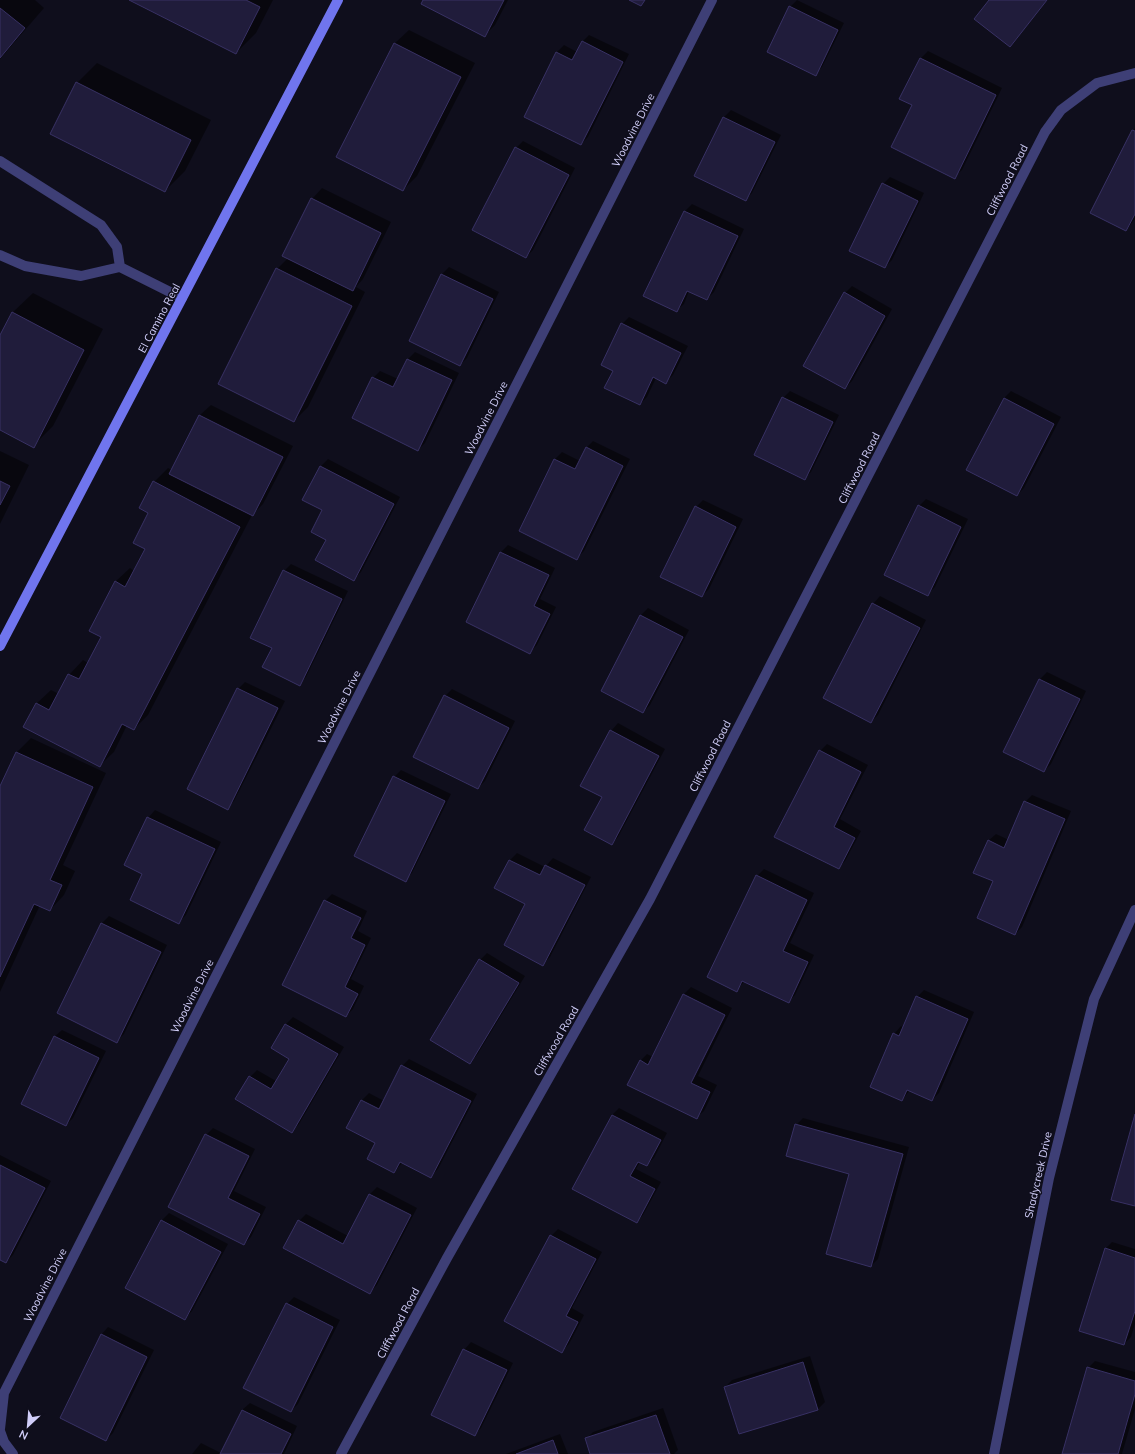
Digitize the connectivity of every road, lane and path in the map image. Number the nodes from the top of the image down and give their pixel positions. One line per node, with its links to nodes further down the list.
1 (338, 0): 7 (street, El Camino Real)
2 (712, 0): 10 (street, Woodvine Drive)
3 (1135, 73): 12 (street, Cliffwood Road)
4 (0, 161): 6 (street)
5 (0, 255): 6 (street)
6 (120, 267): 7 (street)
7 (182, 298): 8 (street, El Camino Real)
8 (1, 641)
9 (1135, 910): 13 (street, Shadycreek Drive)
10 (0, 1430): 11 (street, Woodvine Drive)
11 (13, 1454)
12 (341, 1454)
13 (994, 1454)

